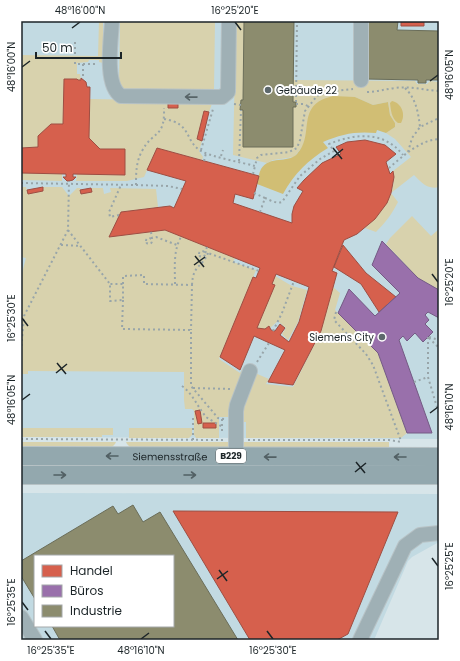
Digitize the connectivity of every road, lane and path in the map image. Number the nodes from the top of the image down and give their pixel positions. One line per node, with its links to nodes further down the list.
1 (112, 21): 13 (street)
2 (230, 21): 12 (street)
3 (297, 21): 14 (path)
4 (361, 21): 9 (street)
5 (75, 42): 6 (path)
6 (83, 64): 7 (path); 8 (path)
7 (105, 64)
8 (83, 79)
9 (359, 87): 10 (path); 14 (path)
10 (404, 88): 11 (path); 18 (path)
11 (439, 91)
12 (222, 95): 13 (street, one-way to 13); 20 (path)
13 (164, 97): 17 (path)
14 (308, 106): 28 (path)
15 (241, 110): 27 (path)
16 (439, 118): 18 (path)
17 (164, 119): 20 (path); 34 (path)
18 (420, 127): 22 (path)
19 (439, 138): 22 (path)
20 (201, 150): 23 (path)
21 (223, 150): 25 (path)
22 (408, 152): 24 (path)
23 (206, 153): 25 (path); 26 (path)
24 (403, 155): 29 (path); 37 (path)
25 (221, 157): 27 (path)
26 (204, 161)
27 (239, 161): 28 (path)
28 (255, 166): 30 (path)
29 (389, 168)
30 (253, 174)
31 (69, 183): 32 (path); 33 (path); 40 (path)
32 (21, 184)
33 (121, 185): 34 (path); 39 (path)
34 (136, 186): 35 (path)
35 (182, 189)
36 (254, 193): 37 (path)
37 (265, 198): 38 (path)
38 (260, 212)
39 (119, 216)
40 (68, 230): 43 (path); 45 (path)
41 (151, 232): 44 (path)
42 (181, 237): 44 (path)
43 (61, 245): 45 (path); 62 (path)
44 (177, 245): 52 (path)
45 (81, 246): 50 (path)
46 (207, 247): 47 (path)
47 (205, 252): 48 (path); 53 (path)
48 (259, 271)
49 (294, 281): 57 (path)
50 (110, 284): 51 (path); 54 (path)
51 (123, 284): 52 (path); 54 (path)
52 (175, 284): 53 (path)
53 (192, 285): 56 (path)
54 (123, 300): 56 (path)
55 (336, 312): 78 (path)
56 (191, 330): 67 (path)
57 (273, 331)
58 (428, 337): 59 (path); 61 (path); 64 (path)
59 (439, 340)
60 (269, 343): 63 (path)
61 (439, 348)
62 (21, 351)
63 (250, 371): 68 (street)
64 (428, 377): 65 (path); 69 (path)
65 (414, 382)
66 (182, 386): 73 (path)
67 (193, 388): 68 (path); 71 (path)
68 (243, 389): 72 (street)
69 (439, 414)
70 (193, 415): 74 (path)
71 (222, 419): 72 (path); 73 (path)
72 (236, 419): 77 (street)
73 (222, 427): 75 (path)
74 (193, 440)
75 (222, 440)
76 (21, 456): 77 (main road, Siemensstraße / B229, one-way to 76)
77 (236, 456): 78 (main road, Siemensstraße / B229, one-way to 77)
78 (406, 457): 79 (main road, Siemensstraße / B229)
79 (439, 457)
80 (21, 475): 81 (main road, Siemensstraße / B229, one-way to 81)
81 (439, 475)
82 (439, 533): 85 (street)
83 (21, 617): 84 (street)
84 (35, 640)
85 (360, 640)

